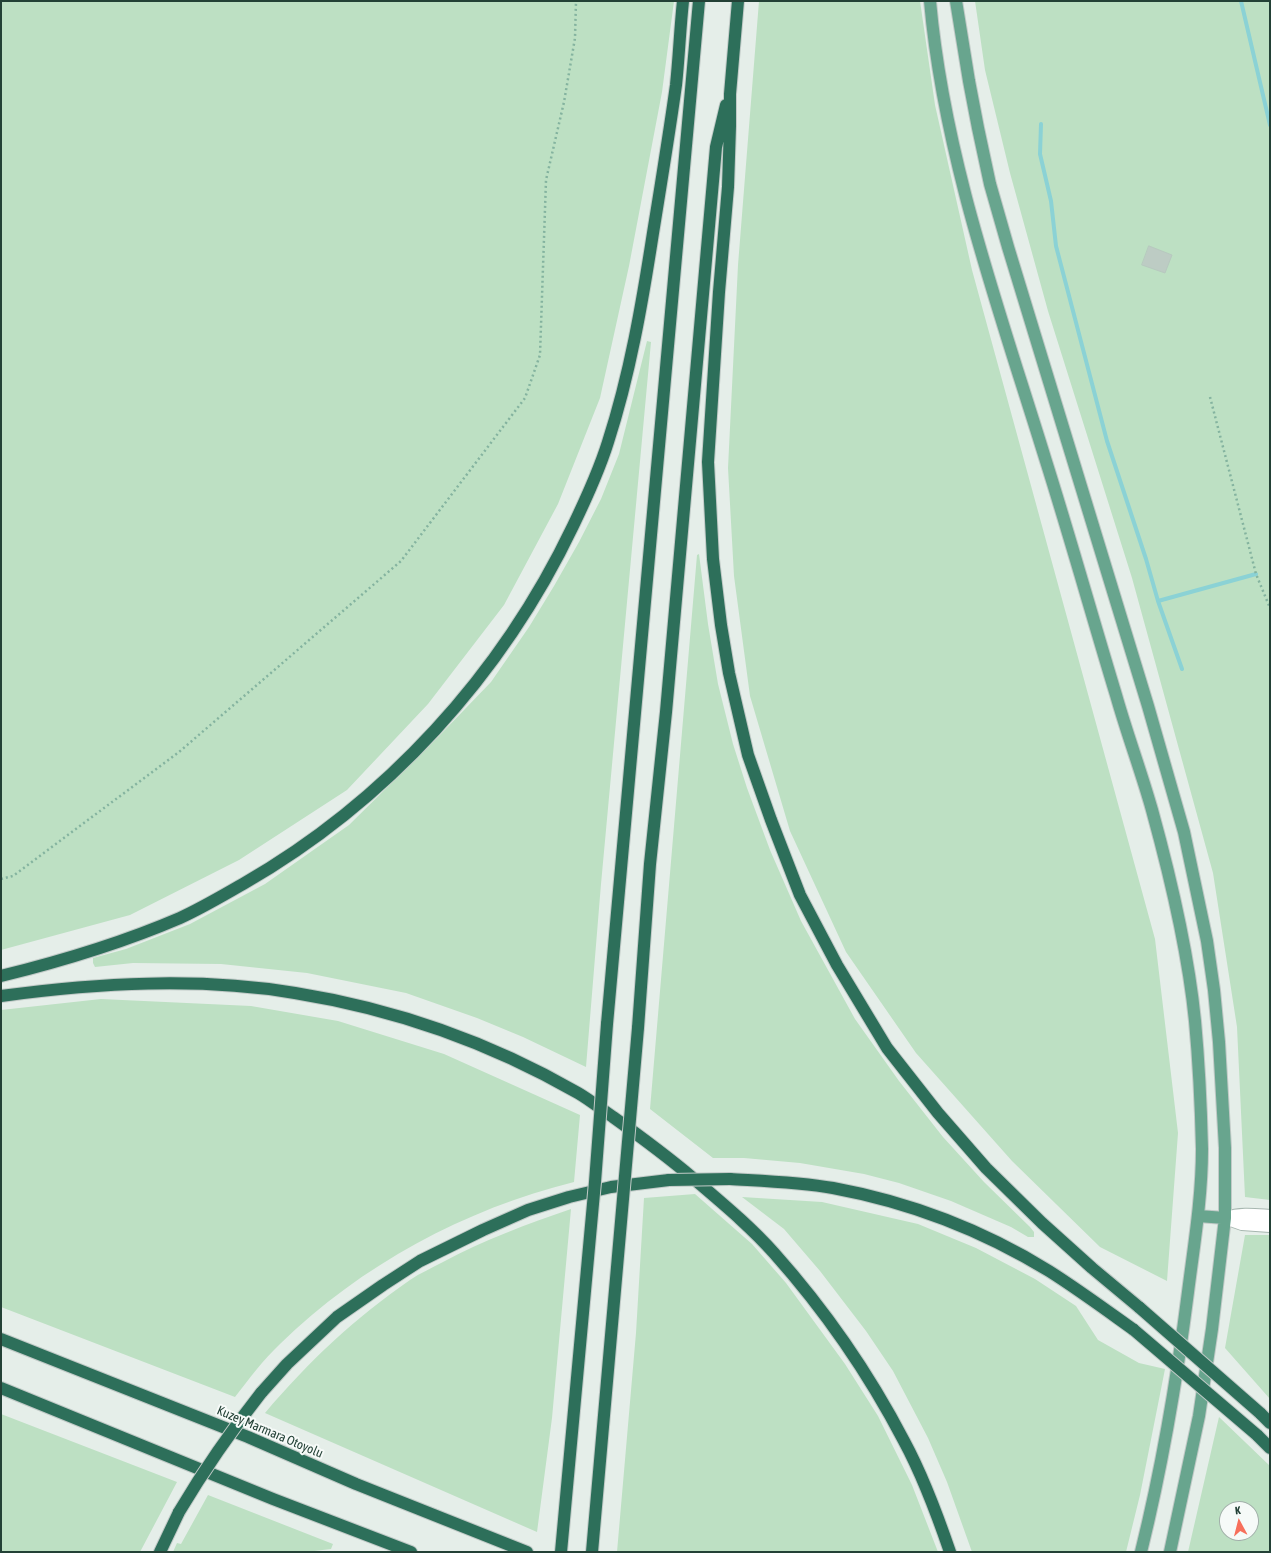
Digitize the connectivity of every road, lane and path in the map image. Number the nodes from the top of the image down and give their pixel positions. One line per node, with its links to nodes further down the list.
1 (576, 1): 10 (path)
2 (683, 1): 11 (highway)
3 (699, 1): 24 (highway, bridge)
4 (738, 1): 7 (highway)
5 (930, 1): 13 (main road)
6 (956, 1): 15 (main road)
7 (730, 94): 19 (highway, bridge); 25 (highway, bridge)
8 (1210, 397): 9 (path)
9 (1270, 608)
10 (1, 879)
11 (1, 976)
12 (1, 996): 26 (highway)
13 (1198, 1216): 15 (main road); 27 (main road)
14 (1270, 1216): 15 (street)
15 (1225, 1218): 16 (street); 28 (main road)
16 (1270, 1226)
17 (1, 1339): 23 (highway, Kuzey Marmara Otoyolu)
18 (1, 1388): 22 (highway)
19 (1270, 1423)
20 (1270, 1448): 21 (highway, bridge)
21 (160, 1552)
22 (411, 1552)
23 (527, 1552)
24 (562, 1552)
25 (592, 1552)
26 (950, 1552)
27 (1141, 1552)
28 (1170, 1552)

